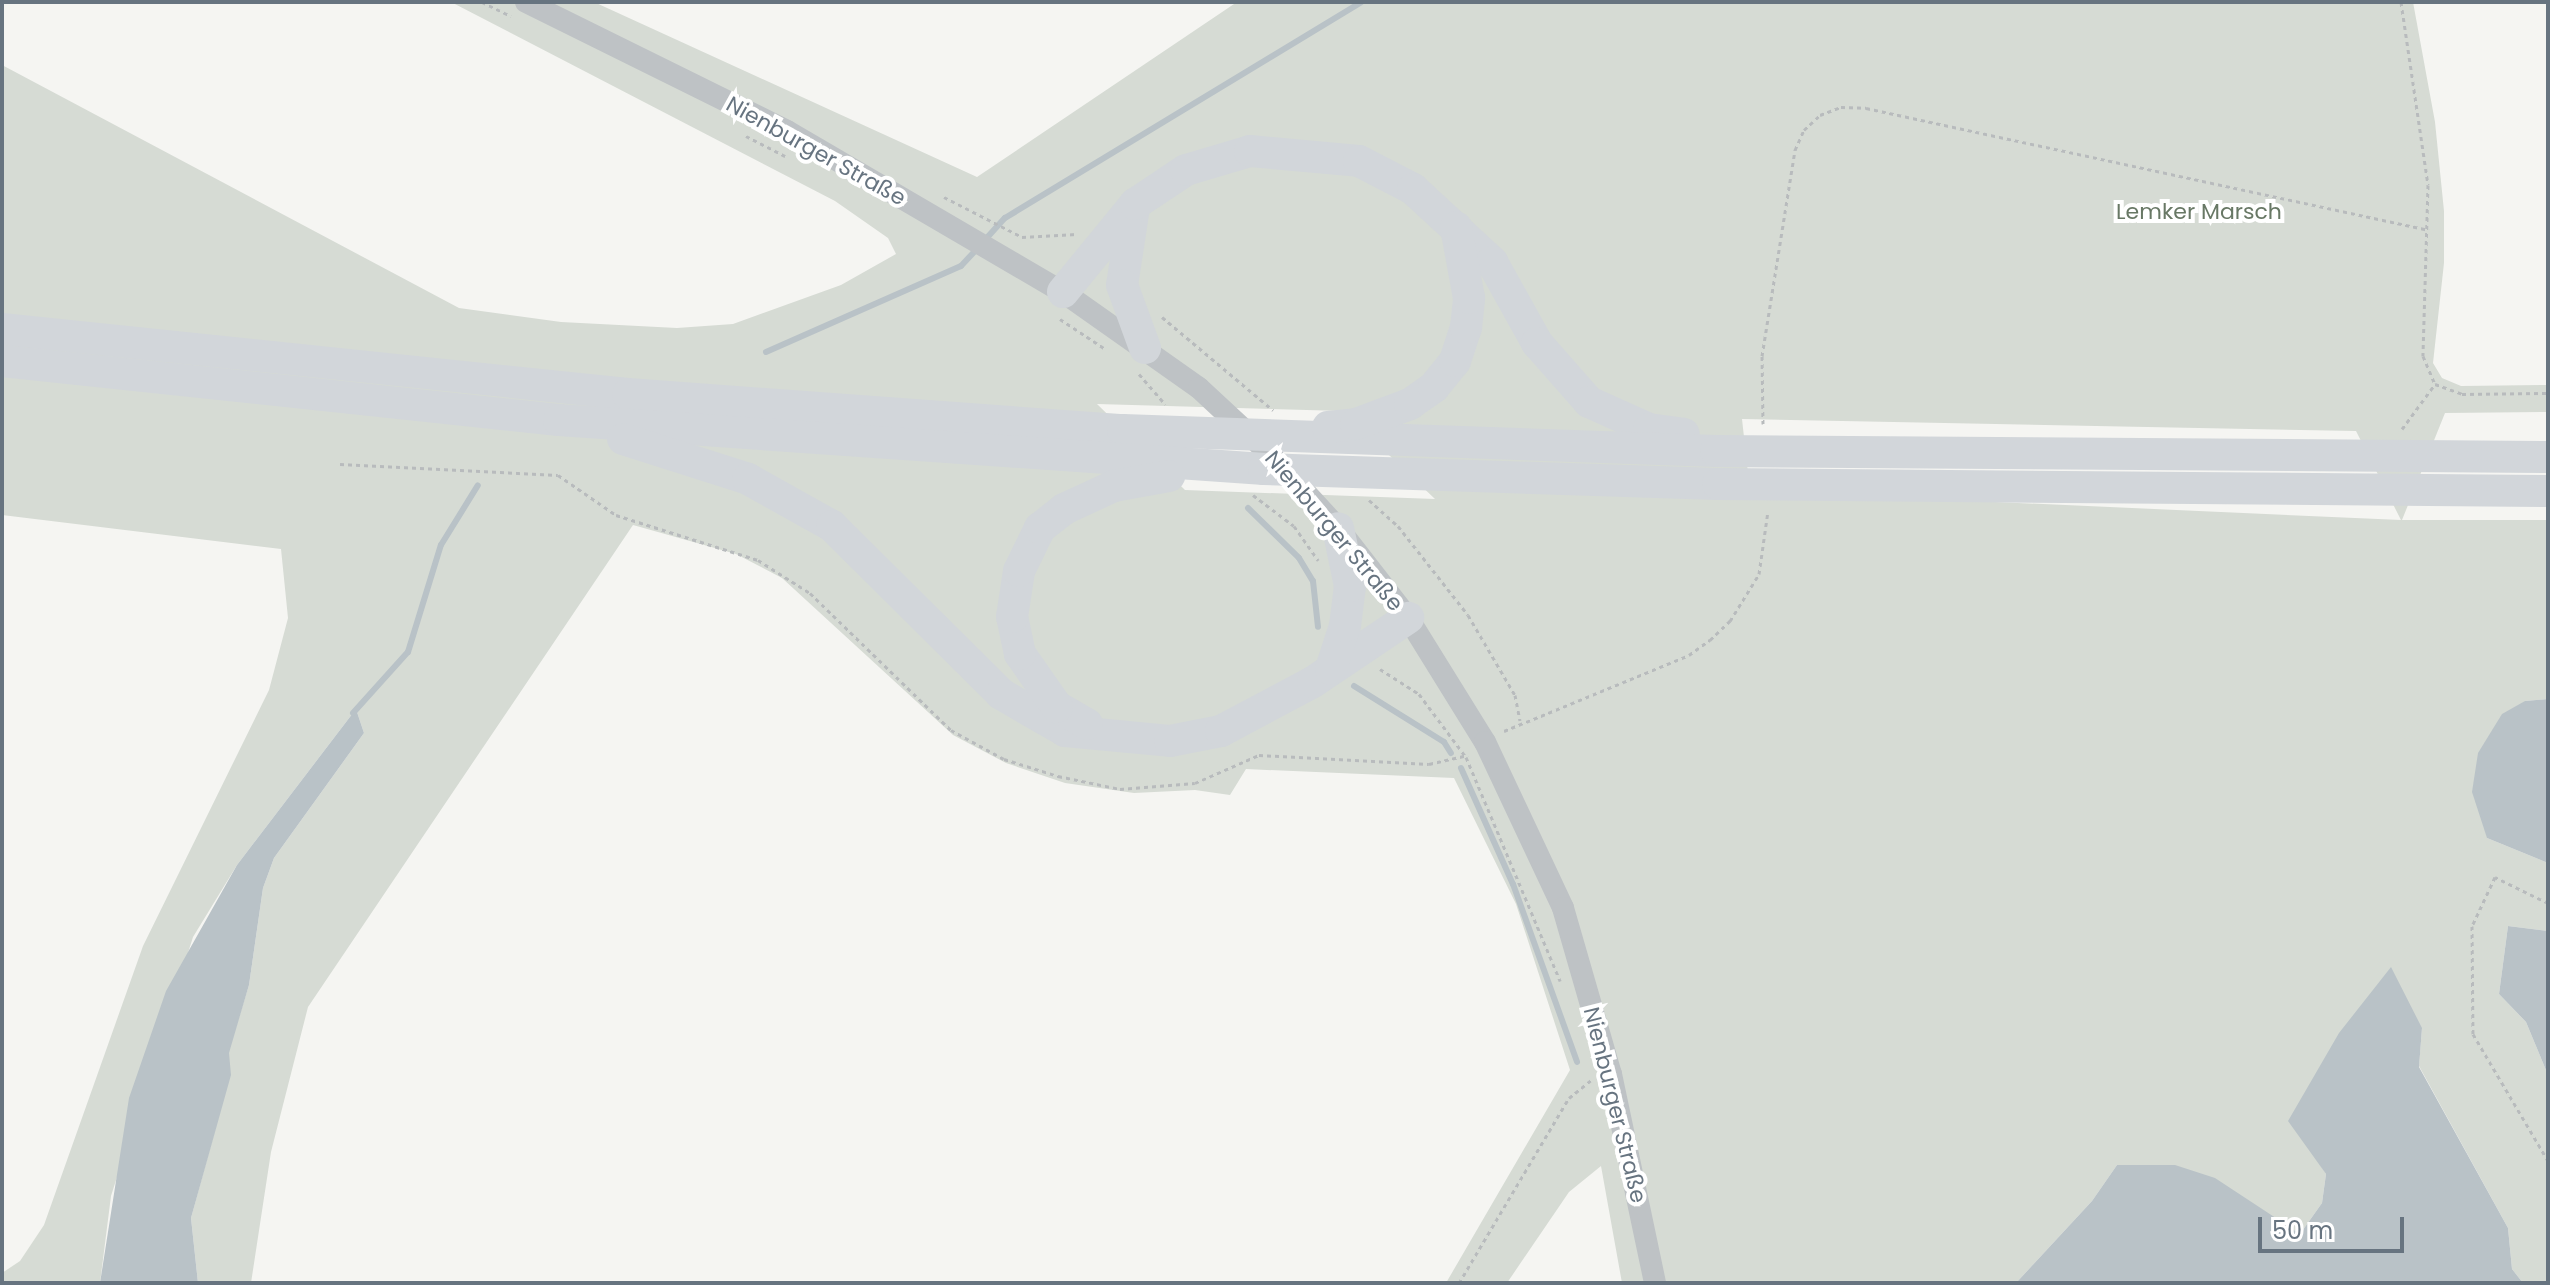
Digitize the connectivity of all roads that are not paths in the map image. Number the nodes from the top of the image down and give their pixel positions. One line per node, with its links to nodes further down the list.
1 (523, 12): 4 (street, Nienburger Straße)
2 (1135, 204): 3 (highway); 4 (highway); 6 (highway)
3 (1455, 224): 10 (highway); 11 (highway)
4 (1060, 304): 6 (street, Nienburger Straße)
5 (2, 329): 8 (highway)
6 (1141, 360): 15 (street, Nienburger Straße)
7 (2, 361): 8 (highway)
8 (302, 380): 9 (highway); 10 (highway)
9 (559, 420): 13 (highway); 18 (highway)
10 (1365, 432): 11 (highway)
11 (1716, 445): 12 (highway)
12 (2548, 457)
13 (1164, 469): 14 (highway); 18 (highway)
14 (2548, 491)
15 (1338, 528): 16 (street, Nienburger Straße); 17 (highway)
16 (1408, 618): 17 (highway); 19 (street, Nienburger Straße)
17 (1331, 669): 18 (highway)
18 (1115, 739)
19 (1655, 1283)

